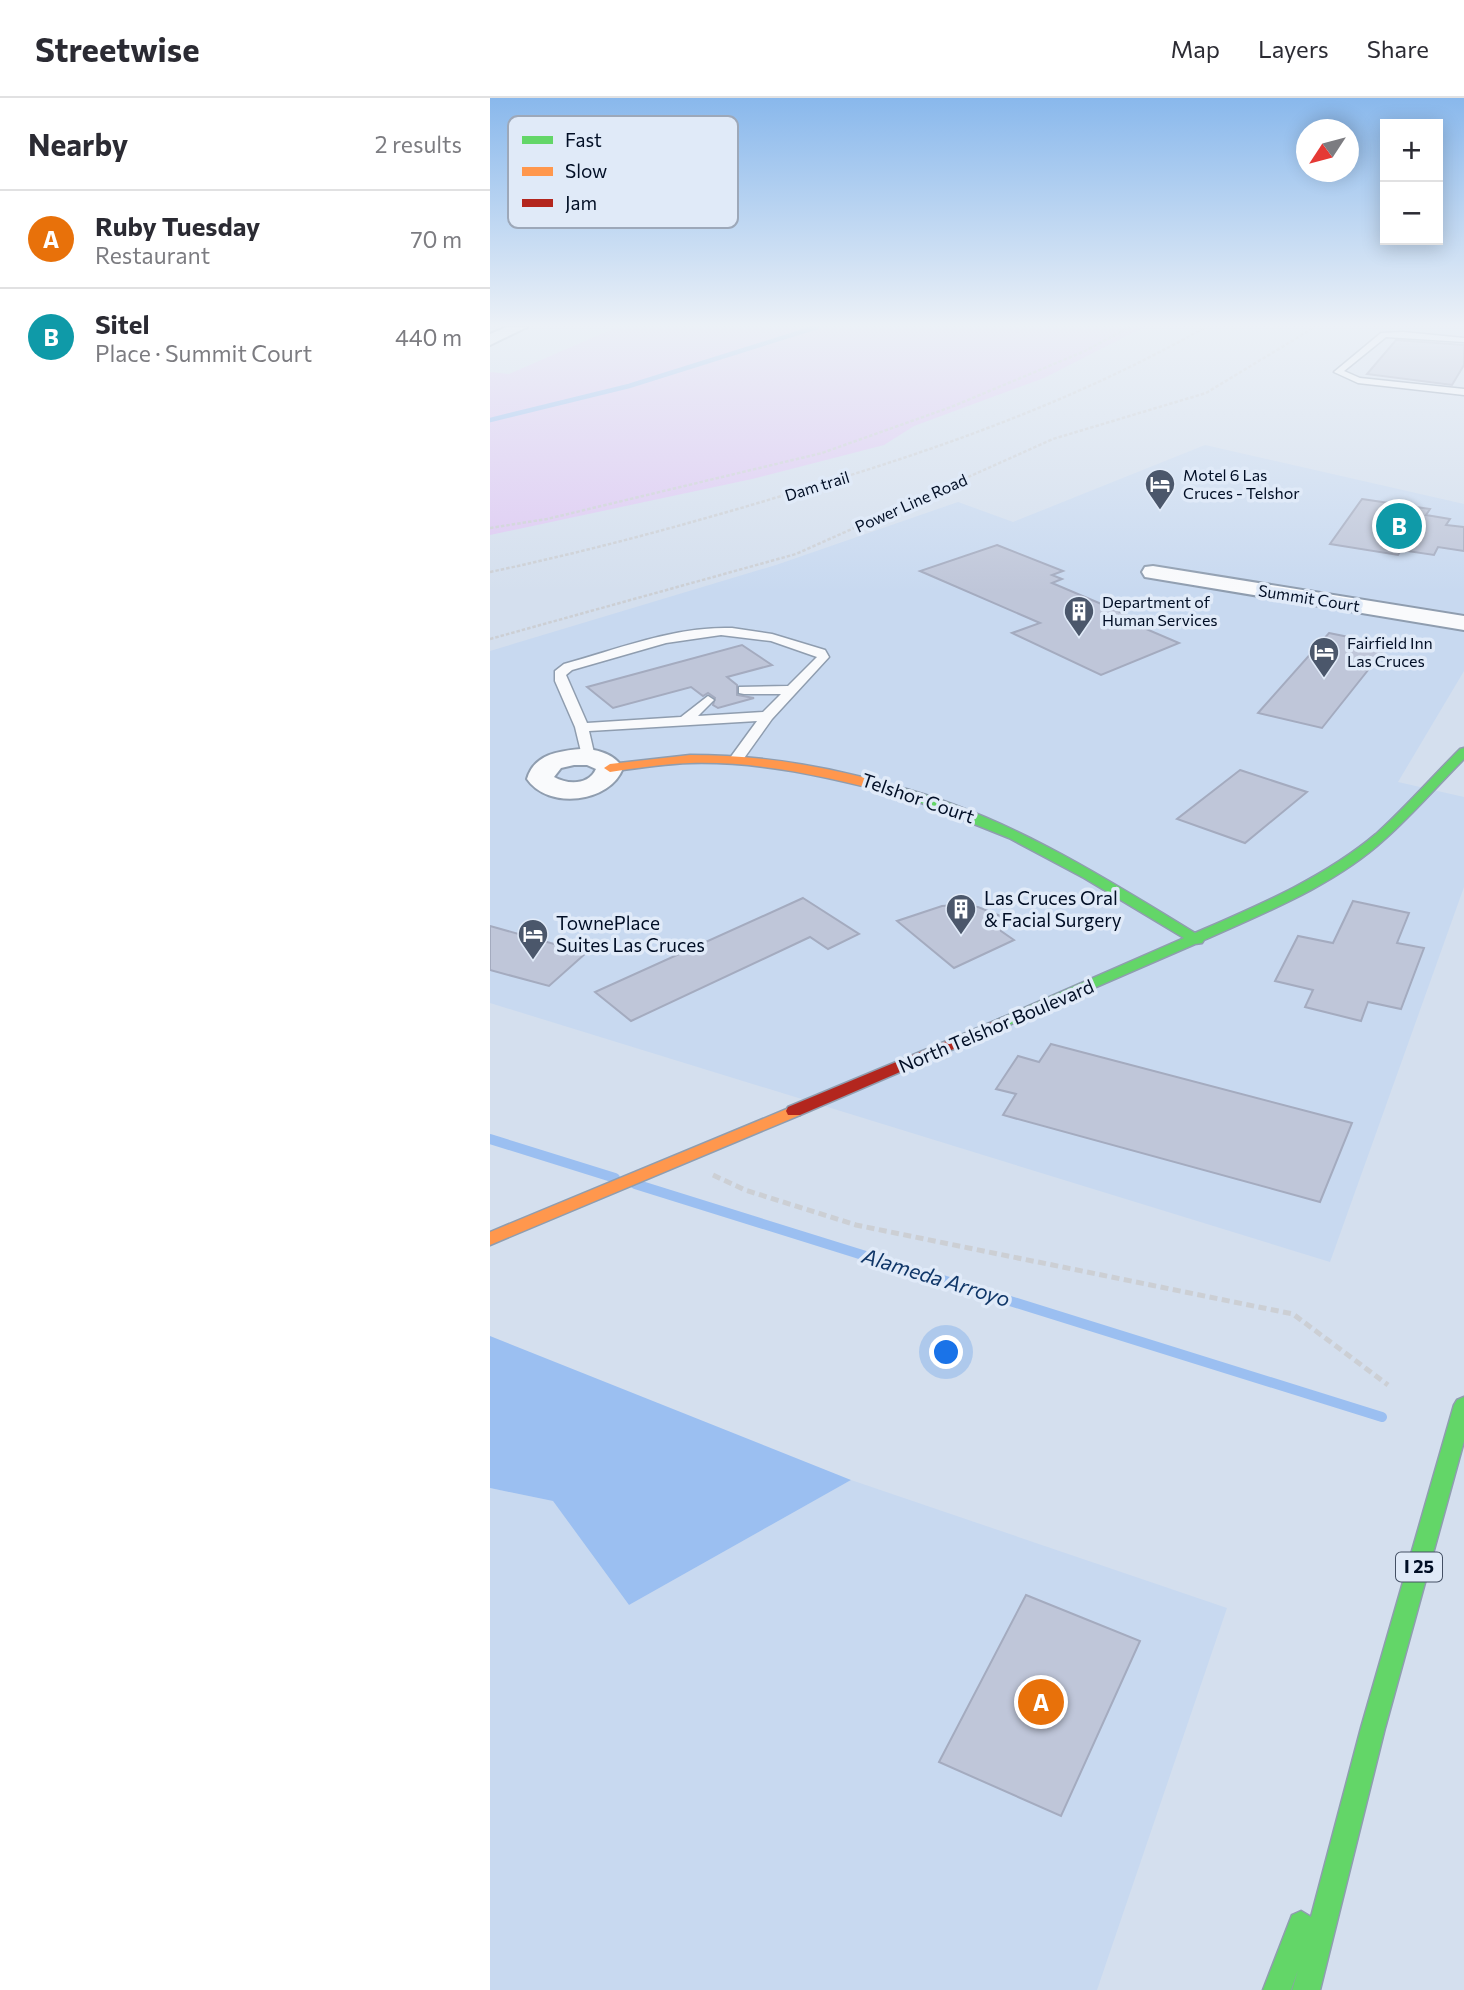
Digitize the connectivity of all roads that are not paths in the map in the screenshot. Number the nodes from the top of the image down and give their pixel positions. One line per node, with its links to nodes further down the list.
1 (1153, 572): 2 (street, Summit Court)
2 (1464, 623)
3 (744, 690): 4 (lane)
4 (792, 690): 6 (lane); 8 (lane)
5 (708, 700): 7 (lane)
6 (767, 716): 7 (lane); 10 (lane)
7 (686, 720): 8 (lane)
8 (582, 727): 11 (lane)
9 (1464, 752): 12 (main road, North Telshor Boulevard)
10 (737, 758): 11 (main road, Telshor Court); 12 (main road, Telshor Court)
11 (599, 763)
12 (1197, 940): 13 (main road, North Telshor Boulevard)
13 (490, 1239)
14 (1464, 1405): 15 (main road, I 25)
15 (1373, 1728): 16 (main road); 19 (main road, I 25)
16 (1315, 1885)
17 (1306, 1912): 18 (main road)
18 (1277, 1990)
19 (1306, 1990)

